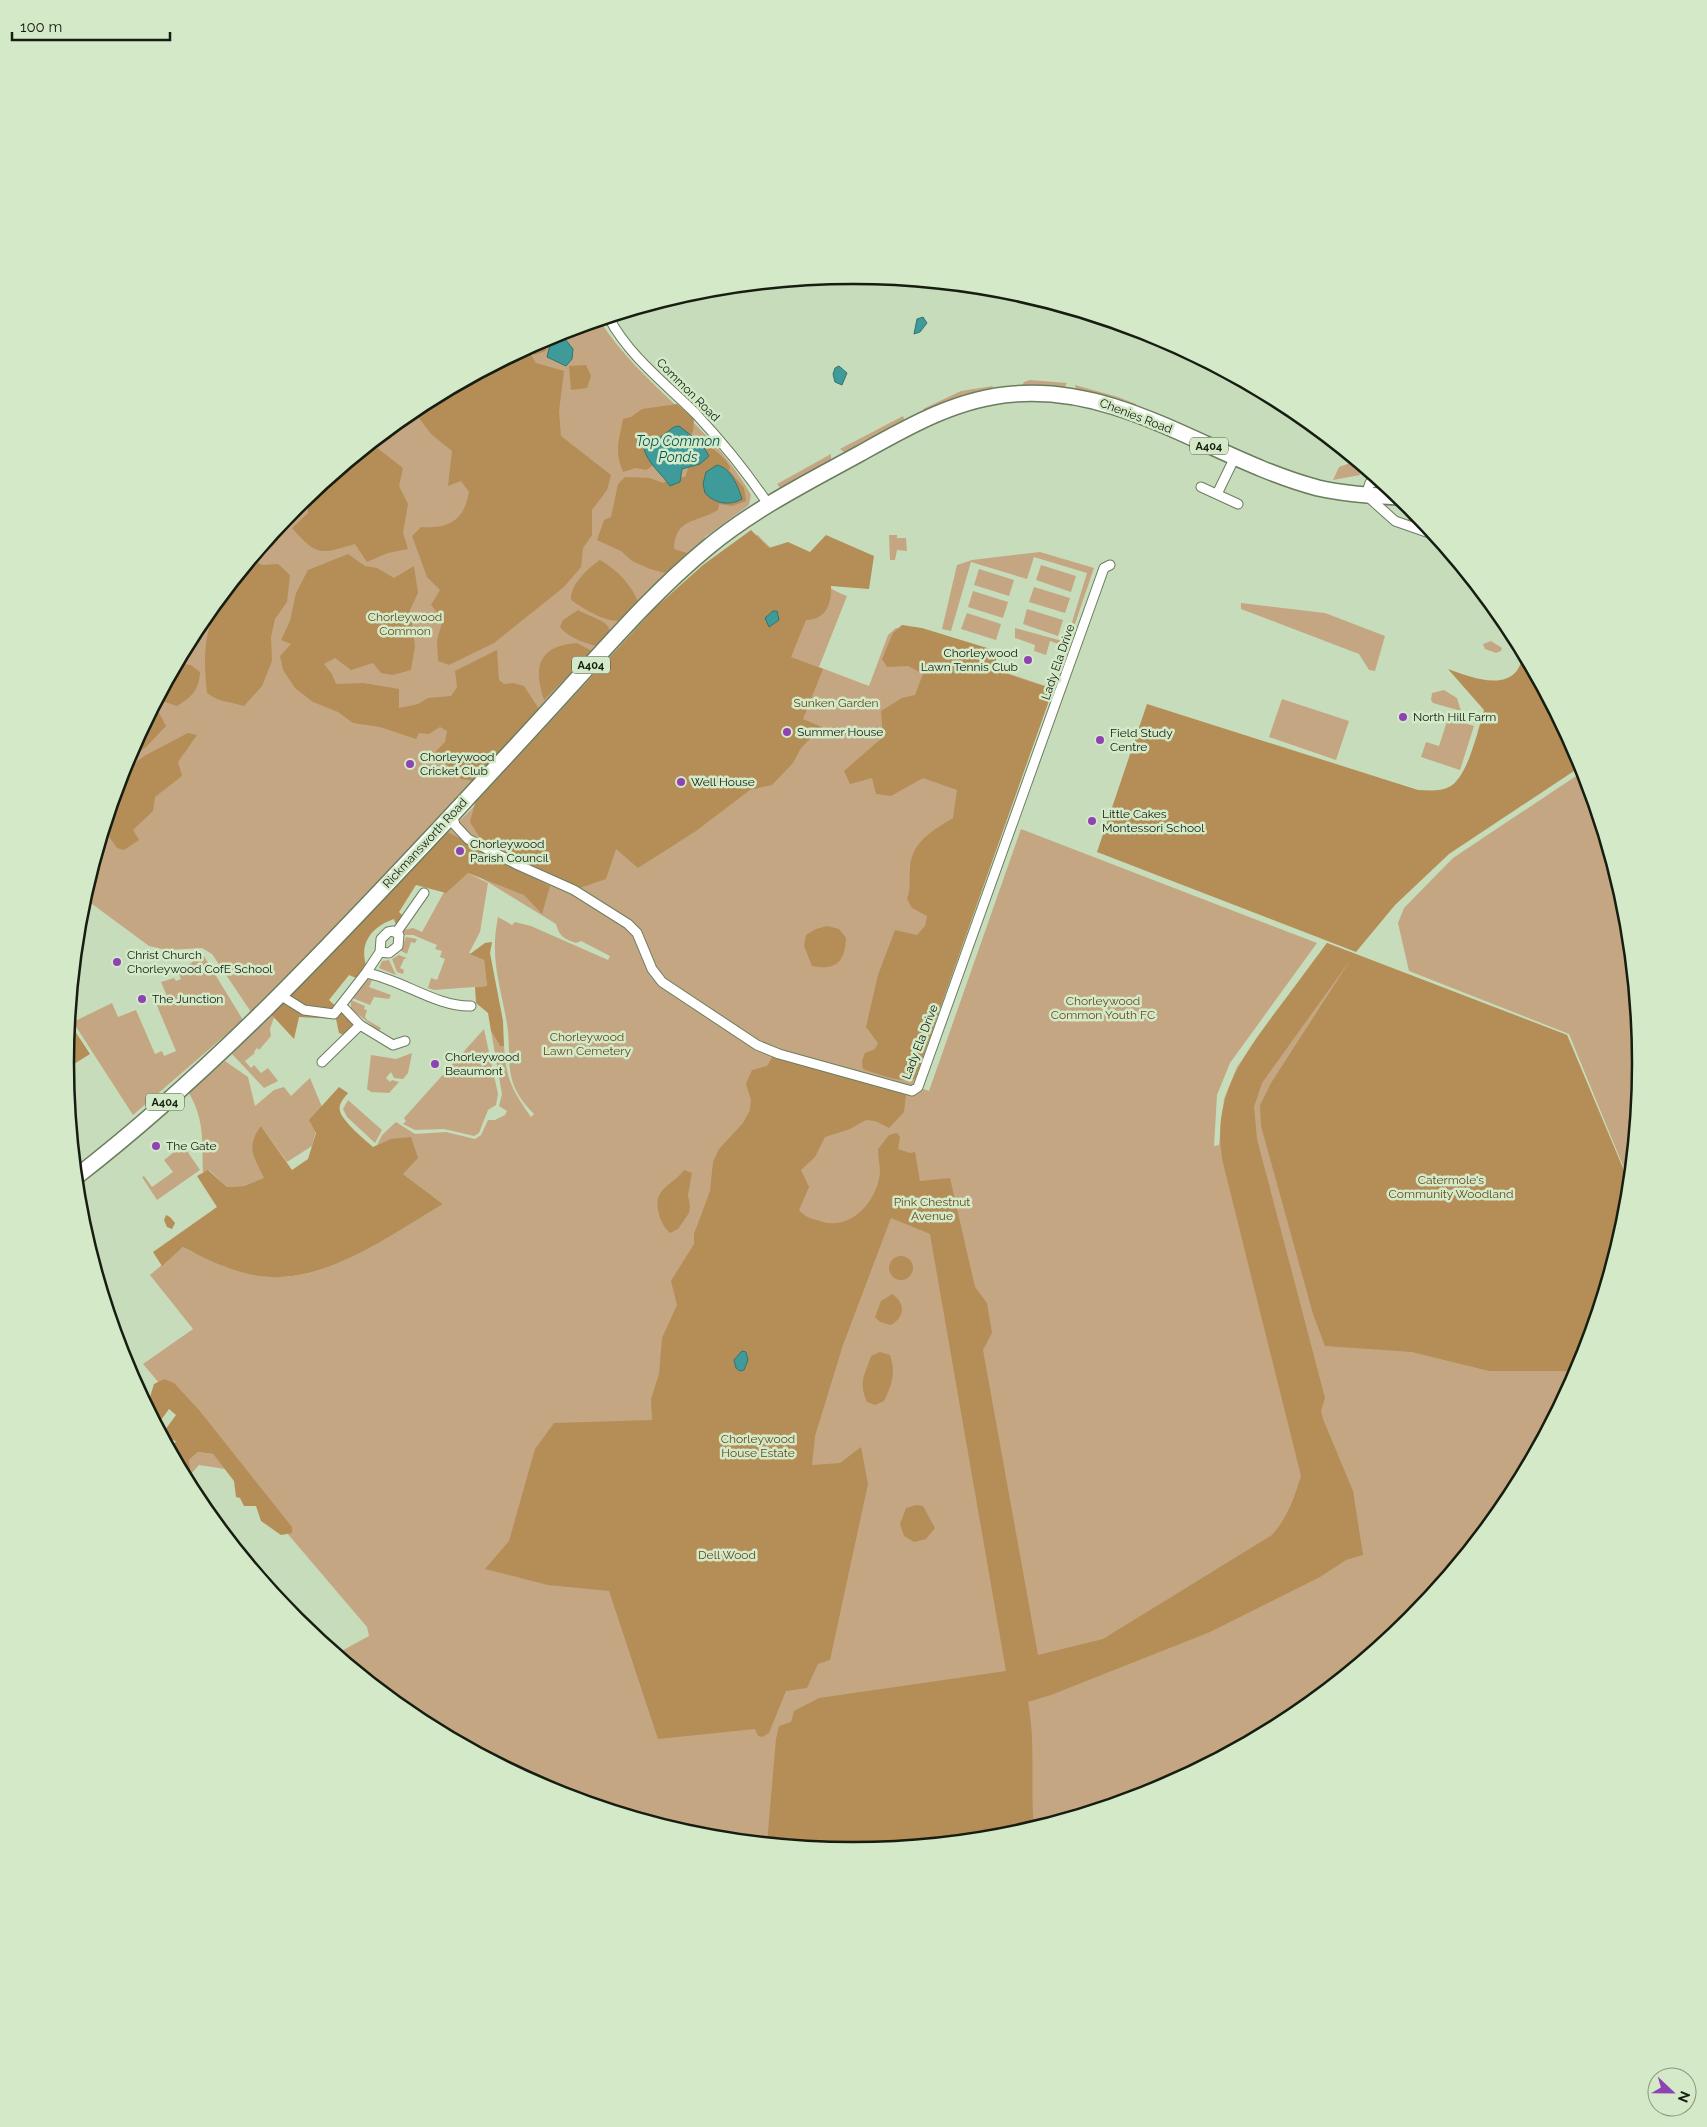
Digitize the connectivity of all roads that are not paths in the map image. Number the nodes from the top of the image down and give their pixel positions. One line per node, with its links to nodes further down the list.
1 (612, 322): 8 (street, Common Road)
2 (1234, 457): 5 (street); 6 (main road, Chenies Road / A404); 8 (main road, Chenies Road / A404)
3 (1374, 482): 6 (street)
4 (1201, 487): 5 (street)
5 (1217, 494): 9 (street)
6 (1366, 495): 7 (main road, Chenies Road / A404); 10 (street)
7 (1388, 496)
8 (768, 504): 12 (main road, Rickmansworth Road / A404)
9 (1238, 504)
10 (1423, 531)
11 (1110, 565): 12 (street, Lady Ela Drive)
12 (452, 814): 17 (main road, Rickmansworth Road / A404)
13 (424, 893): 14 (street)
14 (396, 933): 15 (street); 15 (street)
15 (380, 952): 16 (street)
16 (366, 973): 18 (street); 19 (street)
17 (280, 995): 18 (street); 23 (main road, Rickmansworth Road / A404)
18 (341, 1005): 20 (street)
19 (471, 1006)
20 (360, 1026): 21 (street); 22 (street)
21 (405, 1041)
22 (322, 1062)
23 (81, 1173)

